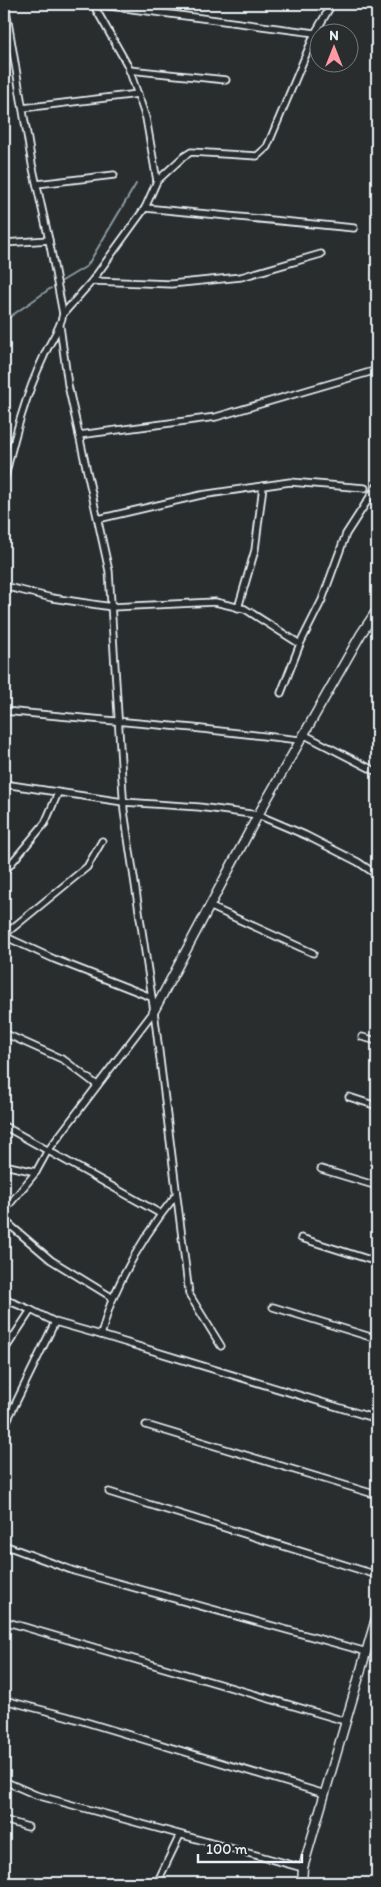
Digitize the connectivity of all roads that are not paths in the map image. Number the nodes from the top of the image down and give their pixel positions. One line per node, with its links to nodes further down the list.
1 (5, 4): 10 (street)
2 (93, 4): 5 (street); 7 (street)
3 (332, 4): 4 (street)
4 (321, 22)
5 (308, 32)
6 (308, 50): 12 (street)
7 (129, 70): 8 (street); 9 (street)
8 (226, 80)
9 (138, 94): 10 (street); 12 (street)
10 (23, 108): 13 (street)
11 (114, 175): 13 (street)
12 (157, 181): 14 (street)
13 (37, 184): 16 (street)
14 (145, 208): 15 (street); 19 (street)
15 (354, 228)
16 (50, 240): 17 (street); 20 (street)
17 (4, 243)
18 (320, 254): 19 (street)
19 (92, 281): 20 (street)
20 (63, 314): 21 (street)
21 (60, 326): 23 (street); 24 (street)
22 (370, 372): 23 (street)
23 (79, 434): 28 (street)
24 (4, 481)
25 (264, 486): 27 (street); 28 (street); 31 (street)
26 (377, 486): 33 (street)
27 (365, 488)
28 (98, 519): 30 (street)
29 (4, 586): 30 (street)
30 (112, 607): 31 (street); 36 (street)
31 (238, 608): 33 (street)
32 (377, 610): 37 (street)
33 (300, 644): 34 (street)
34 (281, 693)
35 (4, 711): 36 (street)
36 (118, 721): 37 (street); 41 (street)
37 (302, 737): 38 (street); 42 (street)
38 (377, 772)
39 (4, 784): 40 (street)
40 (58, 793): 41 (street); 44 (street)
41 (123, 802): 42 (street); 49 (street)
42 (258, 815): 45 (street); 46 (street)
43 (102, 841): 47 (street)
44 (4, 872)
45 (377, 875)
46 (209, 906): 48 (street); 50 (street)
47 (4, 936): 49 (street)
48 (312, 953)
49 (151, 997): 50 (street)
50 (154, 1011): 54 (street); 63 (street)
51 (4, 1033): 54 (street)
52 (362, 1037): 53 (street)
53 (377, 1041)
54 (97, 1085): 58 (street)
55 (349, 1097): 56 (street)
56 (377, 1106)
57 (4, 1126): 58 (street)
58 (47, 1152): 61 (street); 65 (street)
59 (4, 1165): 61 (street)
60 (321, 1169): 62 (street)
61 (36, 1172): 64 (street)
62 (377, 1186)
63 (176, 1195): 65 (street); 76 (street)
64 (4, 1211)
65 (161, 1214): 69 (street)
66 (4, 1220): 69 (street)
67 (301, 1238): 68 (street)
68 (377, 1262)
69 (113, 1298): 74 (street)
70 (4, 1299): 72 (street)
71 (274, 1307): 75 (street)
72 (31, 1310): 73 (street); 77 (street)
73 (54, 1322): 74 (street); 80 (street)
74 (101, 1334): 78 (street)
75 (377, 1339)
76 (221, 1346)
77 (4, 1351)
78 (377, 1420)
79 (146, 1425): 82 (street)
80 (4, 1427)
81 (109, 1492): 84 (street)
82 (377, 1495)
83 (4, 1545): 87 (street)
84 (377, 1575)
85 (377, 1614): 87 (street)
86 (4, 1621): 89 (street)
87 (367, 1652): 89 (street)
88 (4, 1700): 91 (street)
89 (345, 1721): 91 (street)
90 (4, 1781): 94 (street)
91 (325, 1794): 95 (street)
92 (4, 1820): 93 (street)
93 (28, 1827)
94 (180, 1835): 95 (street); 98 (street)
95 (303, 1868): 99 (street)
96 (16, 1880): 97 (street)
97 (27, 1883)
98 (157, 1883)
99 (302, 1883)

